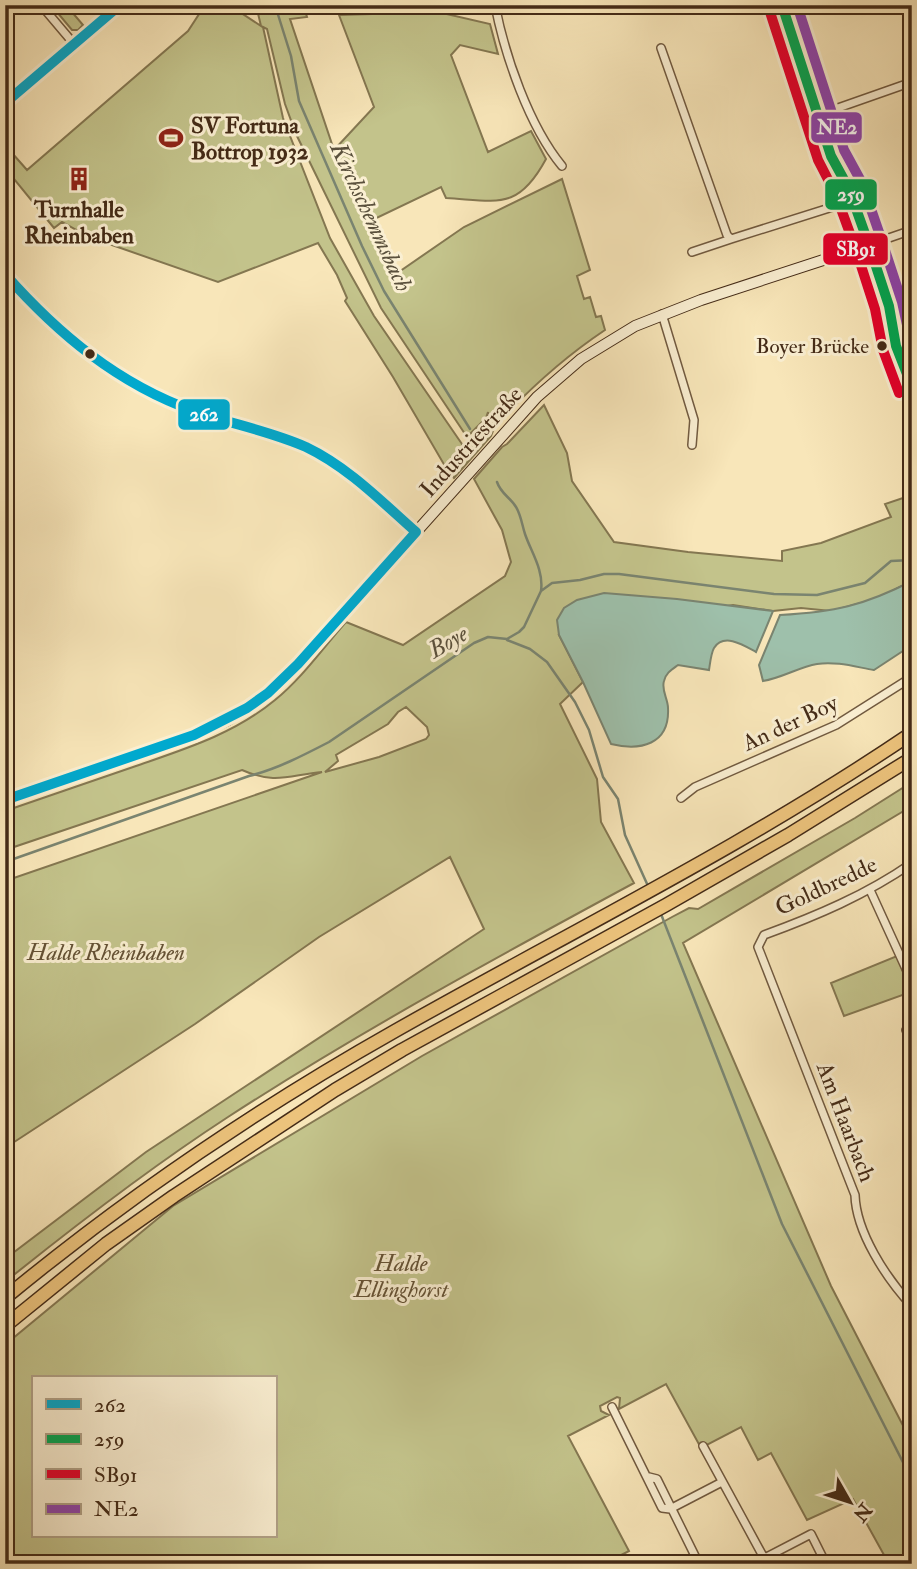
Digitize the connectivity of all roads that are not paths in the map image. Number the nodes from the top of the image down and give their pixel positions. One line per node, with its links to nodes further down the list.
1 (41, 5): 5 (street)
2 (120, 5): 5 (street)
3 (495, 5): 11 (street)
4 (782, 5): 9 (street)
5 (74, 44): 8 (street)
6 (661, 48): 14 (street)
7 (912, 82): 9 (street)
8 (5, 103)
9 (818, 115): 10 (street)
10 (831, 156): 12 (street); 15 (street)
11 (562, 166)
12 (842, 204): 14 (street); 16 (street)
13 (912, 230): 15 (street)
14 (731, 239): 17 (street)
15 (869, 245): 16 (street); 20 (street)
16 (857, 249): 19 (street, Industriestraße); 20 (street)
17 (692, 253)
18 (5, 274): 23 (street)
19 (662, 314): 22 (street); 23 (street, Industriestraße)
20 (896, 346): 21 (street)
21 (912, 388)
22 (692, 445)
23 (416, 532): 28 (street, Industriestraße)
24 (912, 677): 27 (street, An der Boy)
25 (912, 733): 35 (highway)
26 (912, 758): 37 (highway)
27 (681, 798)
28 (5, 800)
29 (912, 863): 30 (street, Goldbredde)
30 (870, 890): 31 (street, Goldbredde); 32 (street)
31 (758, 944): 36 (street, Am Haarbach)
32 (912, 982)
33 (906, 1030): 34 (street)
34 (912, 1043)
35 (5, 1298)
36 (912, 1306)
37 (5, 1326)
38 (612, 1407): 41 (street)
39 (703, 1447): 40 (street)
40 (722, 1482): 41 (street); 42 (street)
41 (670, 1510): 43 (street)
42 (764, 1558): 44 (street); 45 (street)
43 (699, 1564)
44 (753, 1564)
45 (826, 1564)

